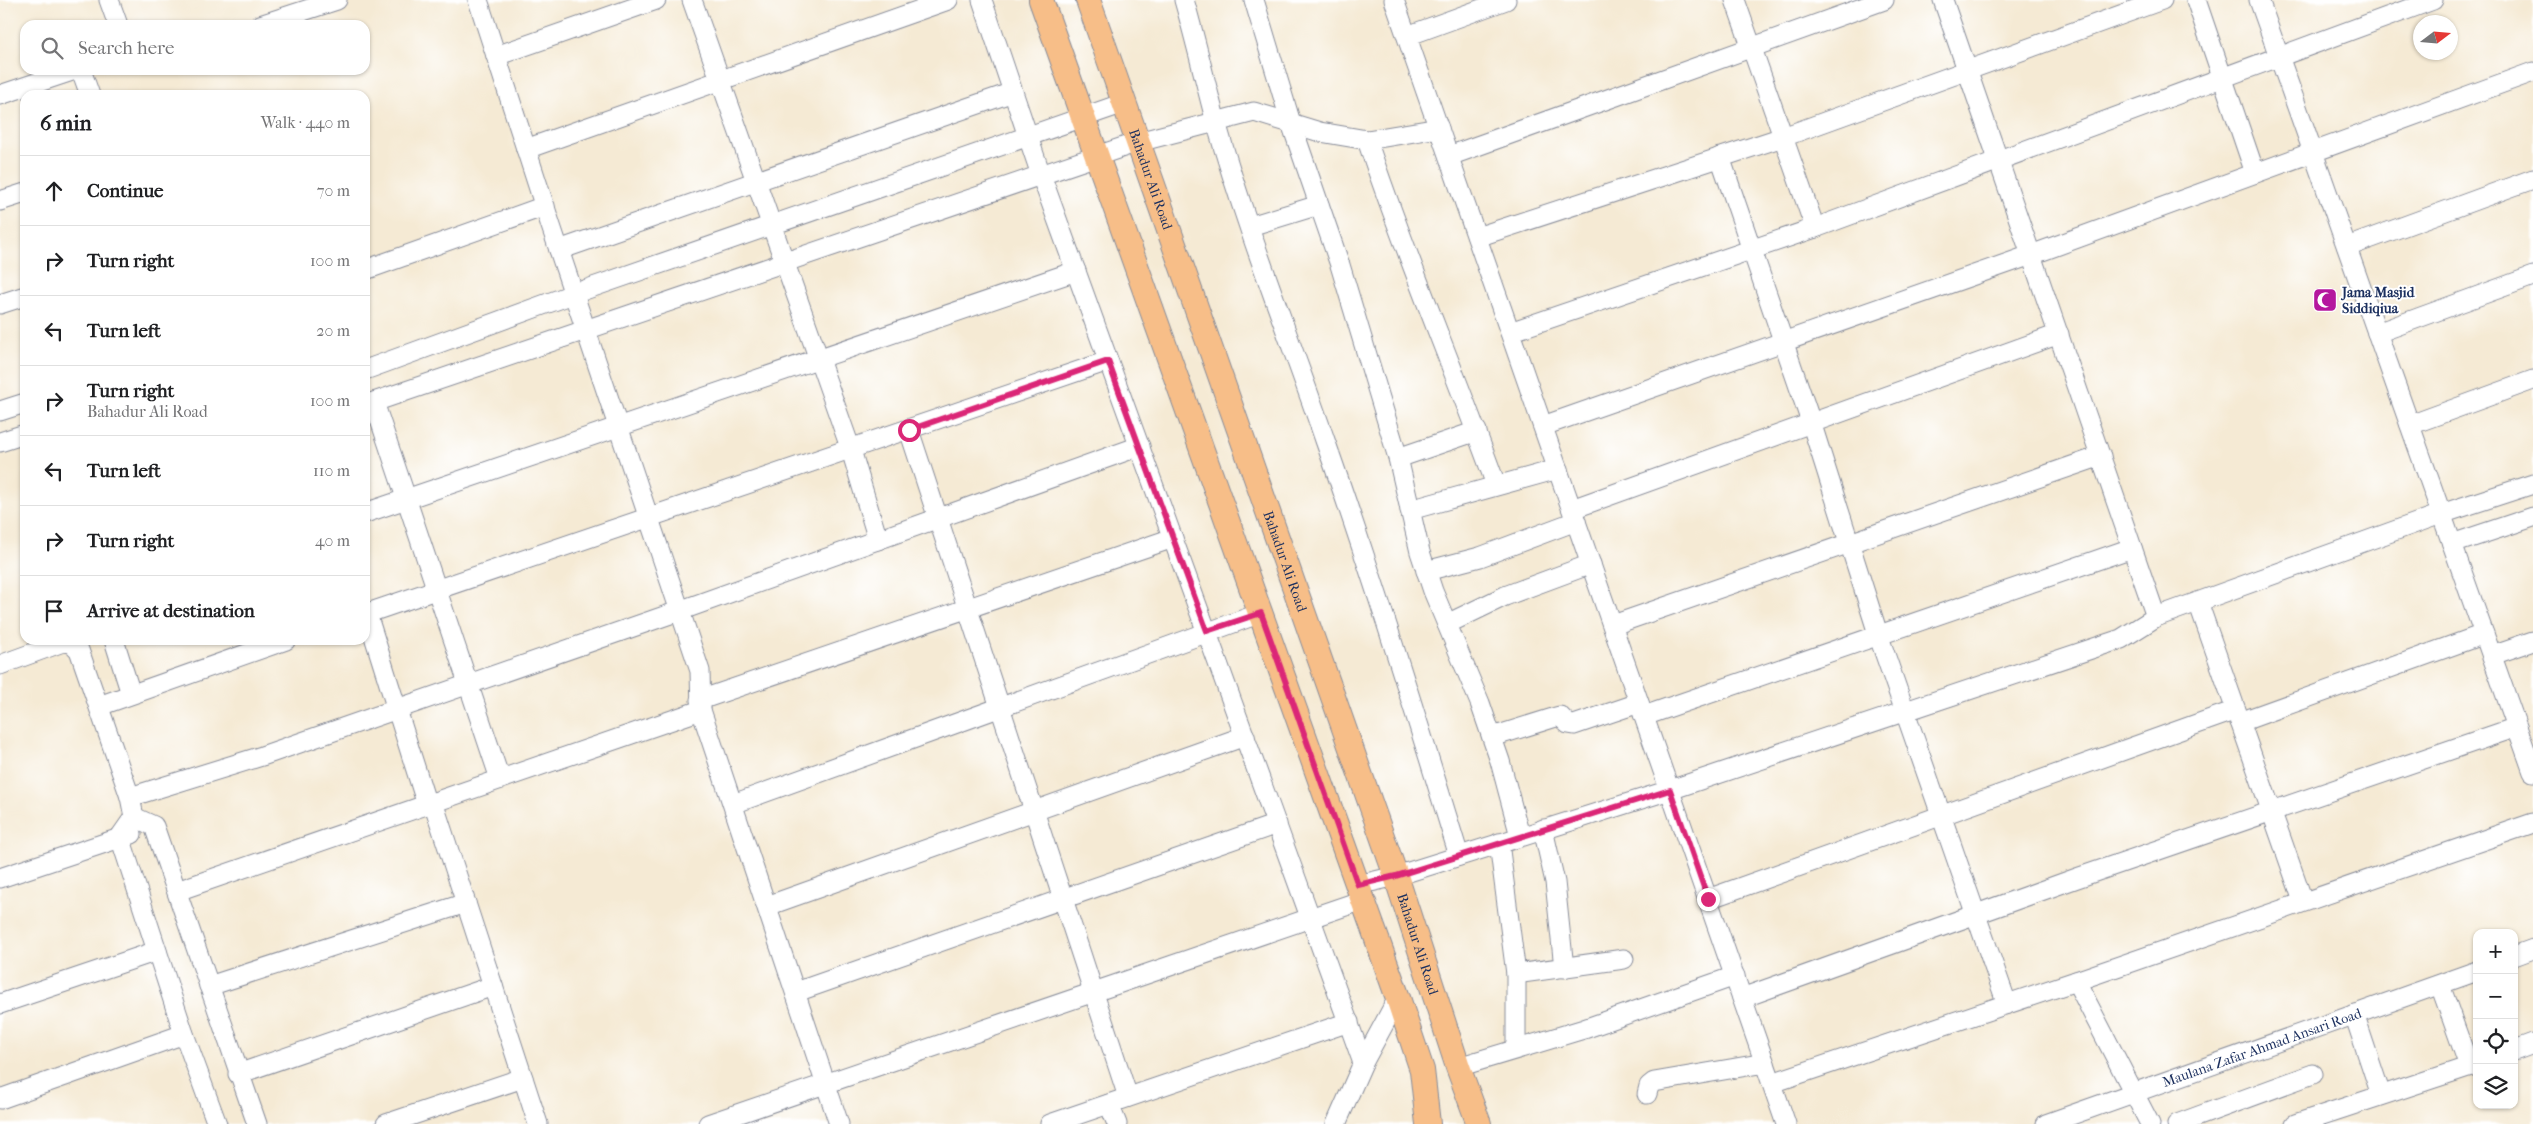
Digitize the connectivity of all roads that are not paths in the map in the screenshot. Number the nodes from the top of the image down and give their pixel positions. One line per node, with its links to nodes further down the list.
1 (109, 0): 21 (street)
2 (337, 0): 22 (street)
3 (478, 0): 25 (street)
4 (656, 0): 25 (street)
5 (692, 0): 32 (street)
6 (948, 0): 32 (street)
7 (982, 0): 34 (street)
8 (1041, 0): 37 (main road)
9 (1088, 0): 36 (main road, Bahadur Ali Road)
10 (1184, 0): 38 (street)
11 (1254, 0): 39 (street)
12 (1394, 0): 23 (street)
13 (1506, 0): 23 (street)
14 (1735, 0): 24 (street)
15 (1884, 0): 24 (street)
16 (1943, 0): 27 (street)
17 (2162, 0): 27 (street)
18 (2196, 0): 31 (street)
19 (2259, 0): 26 (street)
20 (2423, 2): 26 (street)
21 (116, 20)
22 (275, 20)
23 (1407, 36): 40 (street)
24 (1751, 47): 42 (street); 47 (street)
25 (496, 56): 45 (street)
26 (2279, 56): 31 (street); 46 (street)
27 (1968, 72): 42 (street); 50 (street)
28 (2533, 72): 46 (street)
29 (61, 75): 35 (street)
30 (83, 75): 33 (street)
31 (2223, 77): 50 (street); 51 (street)
32 (721, 80): 45 (street); 54 (street)
33 (88, 90)
34 (1013, 92): 41 (street); 54 (street)
35 (0, 95)
36 (1124, 103): 37 (street); 44 (main road, Bahadur Ali Road)
37 (1082, 118): 41 (street); 48 (main road)
38 (1216, 121): 39 (street); 44 (street); 60 (street)
39 (1291, 124): 43 (street); 57 (street)
40 (1439, 128): 43 (street); 47 (street)
41 (1028, 136): 52 (street); 59 (street)
42 (1783, 137): 49 (street); 61 (street)
43 (1367, 140): 91 (street)
44 (1138, 142): 48 (street); 168 (main road, Bahadur Ali Road)
45 (526, 149): 58 (street)
46 (2313, 151): 51 (street); 63 (street)
47 (1448, 156): 62 (street)
48 (1096, 157): 52 (street); 121 (main road)
49 (1720, 158): 62 (street); 65 (street)
50 (1998, 159): 61 (street); 66 (street)
51 (2255, 173): 66 (street)
52 (1041, 176): 67 (street); 69 (street)
53 (2533, 179): 63 (street)
54 (756, 181): 59 (street); 64 (street)
55 (20, 195): 56 (street)
56 (0, 201)
57 (1319, 205): 60 (street); 97 (street)
58 (545, 206): 64 (street); 68 (street)
59 (773, 224): 67 (street); 71 (street)
60 (1250, 226): 167 (street)
61 (1815, 228): 65 (street)
62 (1477, 237): 75 (street)
63 (2346, 247): 76 (street)
64 (559, 250): 71 (street)
65 (1752, 250): 75 (street); 78 (street)
66 (2032, 255): 77 (street); 78 (street)
67 (785, 262): 74 (street); 79 (street)
68 (370, 268)
69 (1076, 271): 79 (street); 80 (street)
70 (2533, 276): 76 (street)
71 (574, 294): 74 (street); 81 (street)
72 (20, 298): 73 (street)
73 (0, 304)
74 (586, 330): 83 (street); 89 (street)
75 (1510, 332): 88 (street)
76 (2377, 333): 87 (street)
77 (2059, 334): 86 (street); 96 (street)
78 (1784, 343): 86 (street); 88 (street)
79 (819, 358): 89 (street); 95 (street)
80 (1108, 361): 90 (street); 94 (street)
81 (370, 368)
82 (2533, 380): 87 (street)
83 (370, 404): 101 (street)
84 (20, 405): 85 (street)
85 (0, 411)
86 (1812, 424): 105 (street); 111 (street)
87 (2410, 425): 104 (street)
88 (1543, 426): 98 (street)
89 (618, 427): 101 (street); 106 (street)
90 (909, 430): 95 (street); 107 (street)
91 (1477, 431): 97 (street); 100 (street)
92 (20, 436): 93 (street)
93 (0, 442)
94 (1140, 446): 107 (street); 109 (street)
95 (851, 450): 106 (street); 110 (street)
96 (2101, 456): 111 (street); 113 (street)
97 (1398, 458): 102 (street)
98 (1558, 469): 100 (street); 105 (street)
99 (2533, 484): 104 (street)
100 (1496, 485): 102 (street)
101 (406, 499): 103 (street); 116 (street)
102 (1410, 510): 115 (street)
103 (370, 511)
104 (2442, 514): 112 (street); 117 (street)
105 (1574, 515): 114 (street); 115 (street)
106 (648, 518): 116 (street); 119 (street)
107 (938, 518): 110 (street); 118 (street)
108 (2533, 518): 112 (street)
109 (1173, 538): 118 (street); 126 (street)
110 (878, 540): 119 (street)
111 (1848, 543): 125 (street); 128 (street)
112 (2452, 544): 127 (street)
113 (2132, 548): 122 (street); 128 (street)
114 (1591, 564): 123 (street); 125 (street)
115 (1426, 571): 123 (street)
116 (437, 590): 120 (street); 137 (street)
117 (2198, 602): 122 (street); 145 (street)
118 (967, 608): 139 (street); 141 (street)
119 (679, 611): 137 (street); 139 (street)
120 (370, 613)
121 (1261, 613): 126 (street); 171 (main road)
122 (2156, 617): 144 (street)
123 (1447, 624): 148 (street)
124 (370, 626): 142 (street)
125 (1612, 626): 143 (street)
126 (1207, 631): 141 (street); 147 (street)
127 (2484, 634): 135 (street); 145 (street)
128 (1879, 637): 143 (street); 144 (street)
129 (2533, 641): 135 (street)
130 (55, 645): 136 (street)
131 (74, 645): 140 (street)
132 (116, 645): 138 (street)
133 (255, 645): 134 (street)
134 (236, 648): 138 (street)
135 (2492, 655): 146 (street)
136 (0, 665)
137 (468, 684): 142 (street); 151 (street)
138 (131, 694): 140 (street)
139 (701, 705): 151 (street); 155 (street)
140 (99, 706): 153 (street)
141 (1000, 707): 155 (street); 156 (street)
142 (397, 709): 153 (street); 154 (street)
143 (1642, 709): 148 (street); 152 (street)
144 (1905, 711): 152 (street); 158 (street)
145 (2238, 716): 157 (street); 158 (street)
146 (2517, 727): 149 (street); 157 (street)
147 (1245, 736): 156 (street); 161 (street)
148 (1492, 737): 164 (street)
149 (2529, 748): 150 (street)
150 (2533, 772)
151 (500, 779): 154 (street)
152 (1670, 790): 163 (street); 173 (street)
153 (130, 797): 159 (street)
154 (430, 804): 170 (street); 175 (street)
155 (733, 804): 176 (street)
156 (1034, 811): 172 (street); 176 (street)
157 (2272, 811): 174 (street); 177 (street)
158 (1942, 815): 173 (street); 177 (street)
159 (134, 817): 162 (street); 165 (street)
160 (2533, 823): 174 (street)
161 (1277, 824): 172 (street); 178 (street)
162 (154, 826): 165 (street); 170 (street)
163 (1543, 829): 164 (street); 183 (street)
164 (1520, 836): 166 (street)
165 (120, 837): 169 (street); 180 (street)
166 (1499, 843): 167 (street); 185 (street)
167 (1460, 856): 168 (street)
168 (1396, 876): 171 (street); 204 (main road, Bahadur Ali Road)
169 (0, 878)
170 (177, 891): 189 (street)
171 (1361, 893): 178 (street); 193 (main road)
172 (1063, 899): 191 (street); 192 (street)
173 (1708, 899): 186 (street)
174 (2303, 901): 187 (street)
175 (466, 903): 189 (street); 190 (street)
176 (767, 906): 191 (street)
177 (1976, 914): 194 (street); 196 (street)
178 (1311, 919): 192 (street); 198 (street)
179 (2533, 949): 181 (street)
180 (156, 951): 195 (street); 199 (street)
181 (2518, 955)
182 (1624, 959): 183 (street)
183 (1564, 968): 185 (street)
184 (2473, 973): 188 (street, Maulana Zafar Ahmad Ansari Road)
185 (1516, 974): 200 (street)
186 (1734, 976): 194 (street); 200 (street)
187 (2076, 982): 196 (street); 210 (street)
188 (2440, 985): 197 (street, Maulana Zafar Ahmad Ansari Road); 203 (street)
189 (209, 986): 205 (street)
190 (493, 986): 205 (street); 207 (street)
191 (796, 992): 209 (street)
192 (1093, 993): 209 (street); 213 (street)
193 (1398, 998): 201 (street); 225 (main road)
194 (1742, 998): 202 (street)
195 (0, 1004)
196 (2007, 1004): 208 (street)
197 (2354, 1014): 210 (street, Maulana Zafar Ahmad Ansari Road); 212 (street)
198 (1349, 1022): 201 (street); 213 (street)
199 (184, 1034): 214 (street); 216 (street)
200 (1516, 1048): 204 (street)
201 (1363, 1063): 224 (street)
202 (1765, 1063): 208 (street); 211 (street)
203 (2473, 1065): 212 (street)
204 (1458, 1067): 226 (main road, Bahadur Ali Road)
205 (238, 1074): 217 (street)
206 (2313, 1074): 230 (street)
207 (523, 1078): 218 (street); 219 (street)
208 (1772, 1083): 227 (street)
209 (826, 1084): 220 (street); 221 (street)
210 (2134, 1093): 228 (street, Maulana Zafar Ahmad Ansari Road); 229 (street)
211 (1647, 1094)
212 (2381, 1095): 231 (street)
213 (1128, 1097): 215 (street)
214 (0, 1099)
215 (1109, 1104): 222 (street); 223 (street)
216 (217, 1124)
217 (257, 1124)
218 (386, 1124)
219 (538, 1124)
220 (708, 1124)
221 (839, 1124)
222 (1050, 1124)
223 (1116, 1124)
224 (1336, 1124)
225 (1428, 1124)
226 (1479, 1124)
227 (1786, 1124)
228 (2046, 1124)
229 (2150, 1124)
230 (2177, 1124)
231 (2295, 1124)

